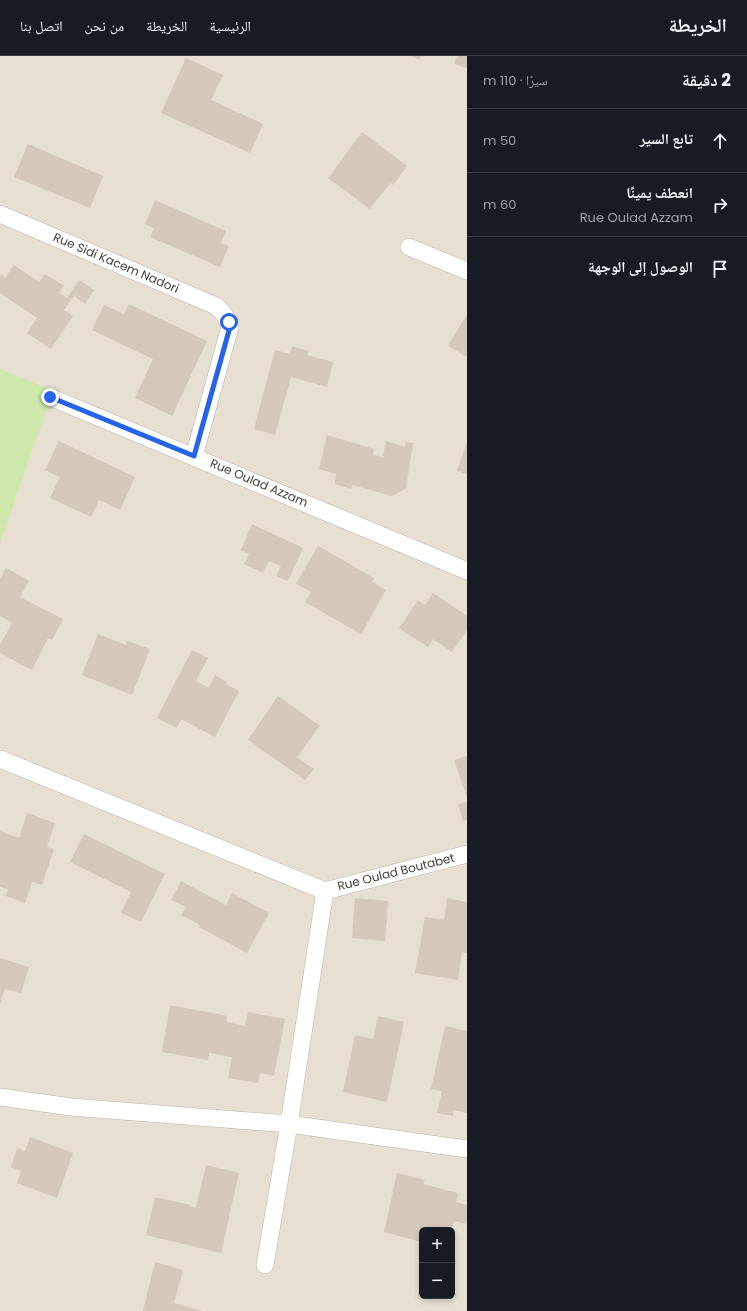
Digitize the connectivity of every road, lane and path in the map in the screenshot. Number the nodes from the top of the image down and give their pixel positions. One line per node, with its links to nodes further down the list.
1 (0, 214): 5 (street, Rue Sidi Kacem Nadori)
2 (409, 247): 3 (street)
3 (467, 271)
4 (50, 397): 5 (street, Rue Oulad Azzam)
5 (194, 456): 6 (street, Rue Oulad Azzam)
6 (467, 571)
7 (0, 759): 9 (street)
8 (467, 854): 9 (street, Rue Oulad Boutabet)
9 (325, 891): 11 (street)
10 (0, 1097): 11 (street)
11 (289, 1124): 12 (street); 13 (street)
12 (467, 1149)
13 (265, 1265)

